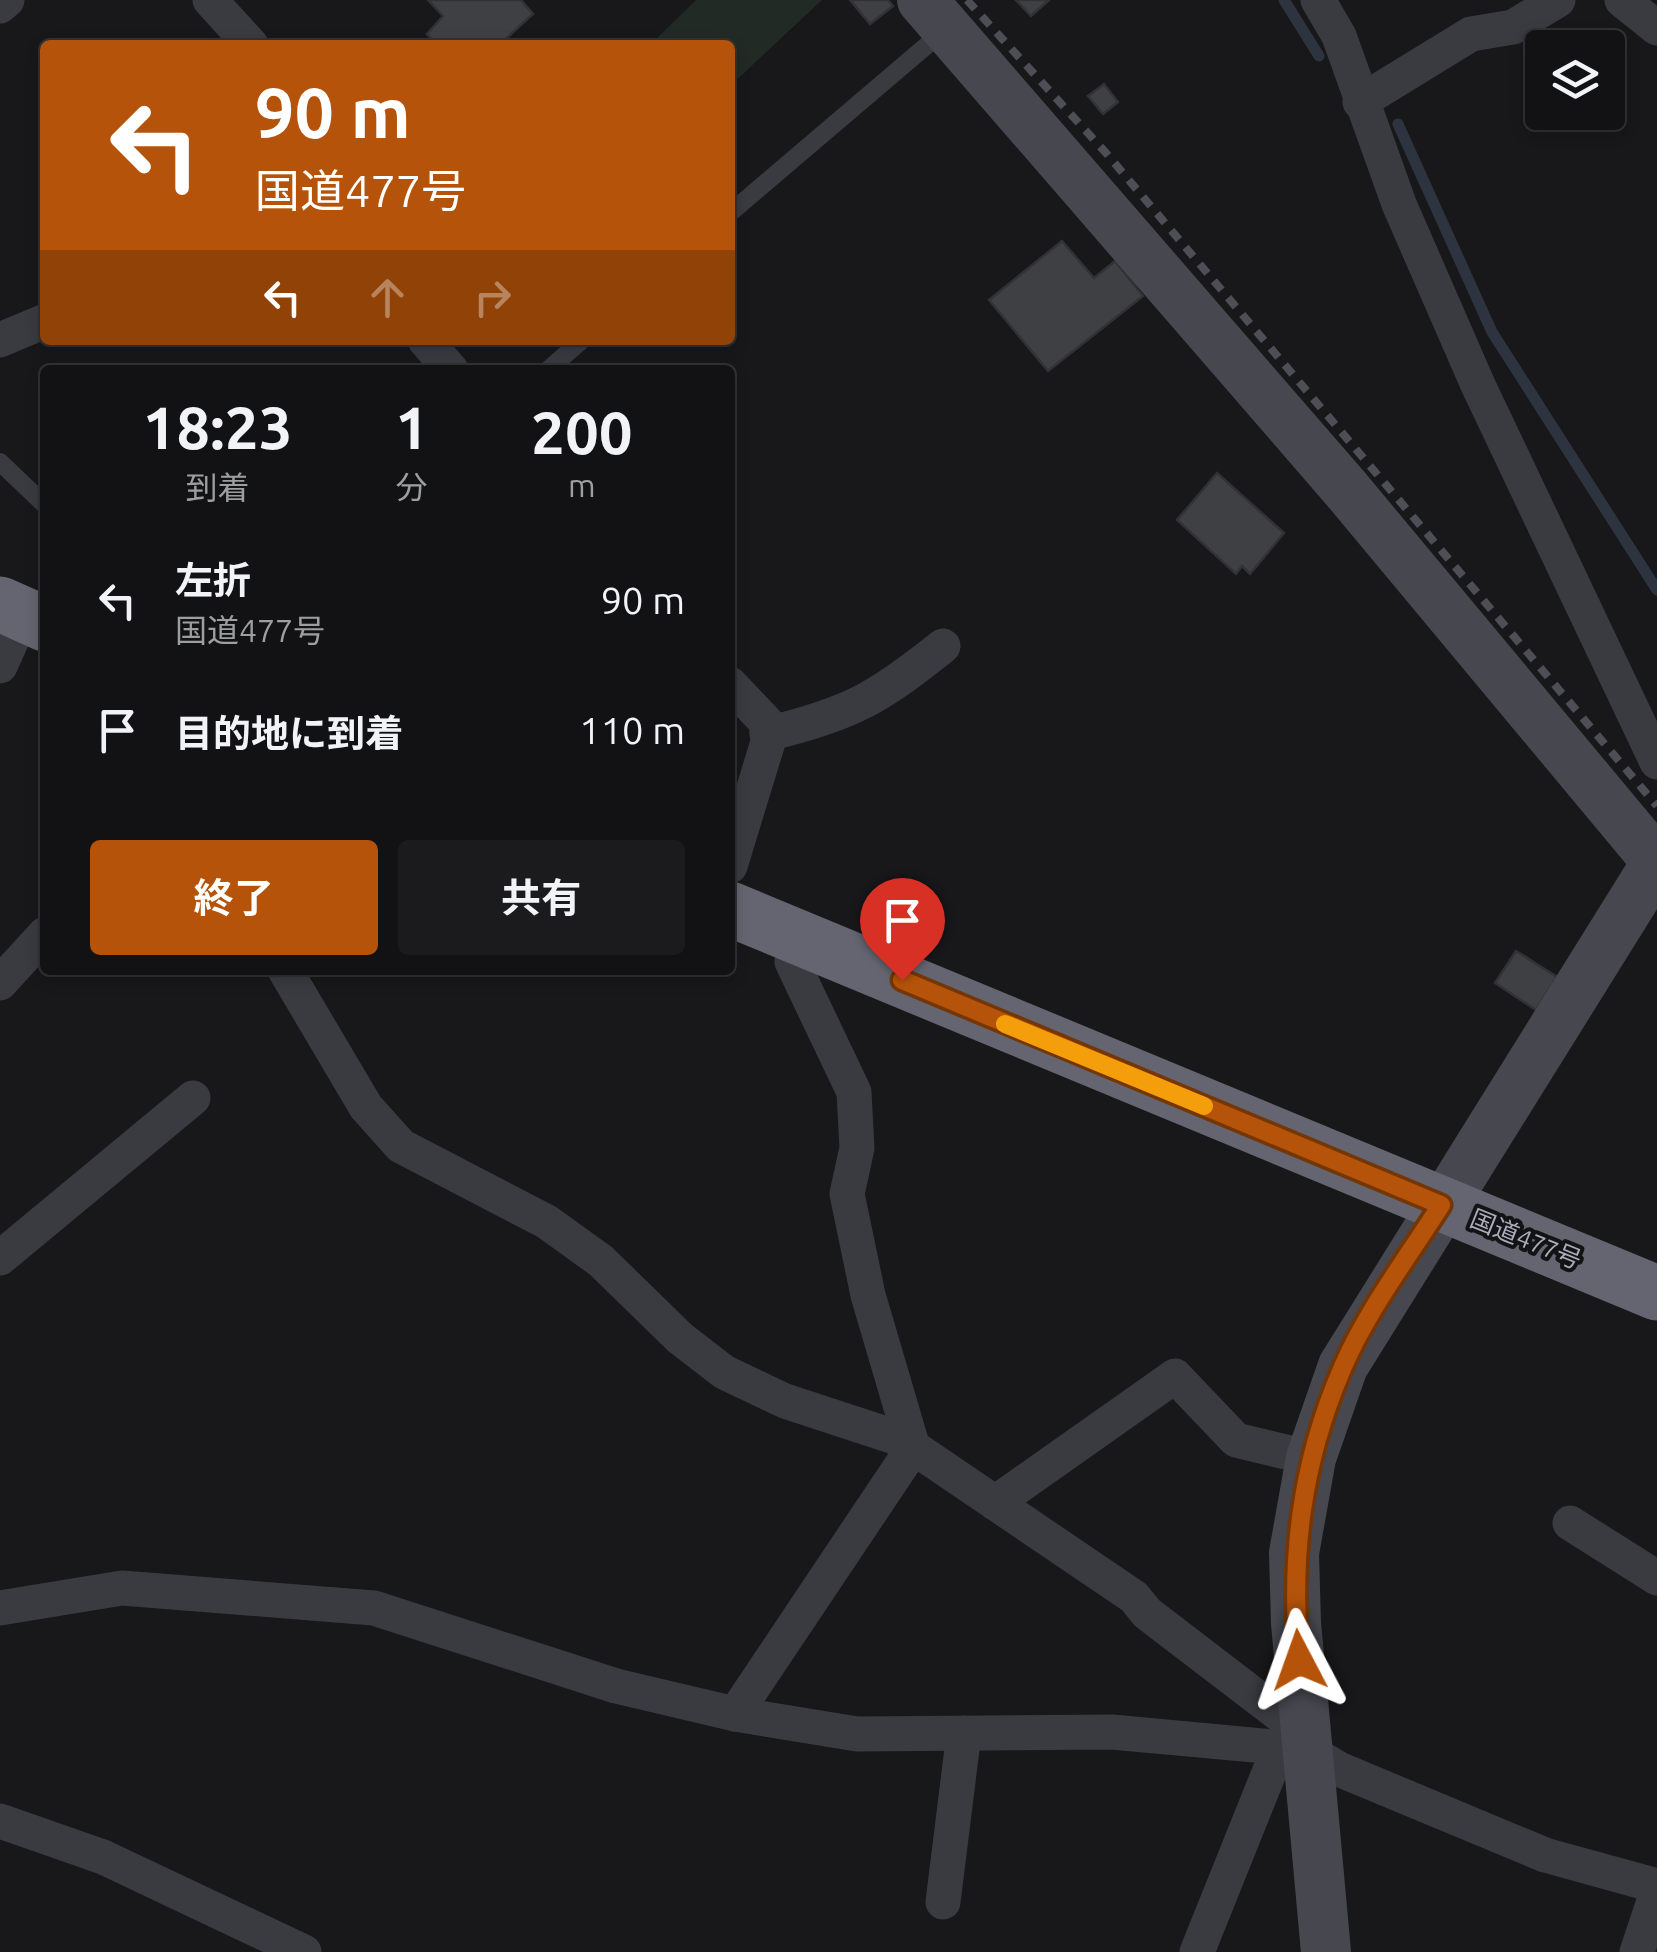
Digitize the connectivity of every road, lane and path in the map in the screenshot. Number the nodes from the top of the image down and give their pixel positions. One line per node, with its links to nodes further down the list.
1 (7, 0): 6 (street)
2 (210, 0): 9 (street)
3 (1318, 0): 10 (street)
4 (1558, 0): 10 (street)
5 (1622, 0): 8 (street)
6 (0, 6)
7 (934, 14): 11 (lane); 27 (street)
8 (1657, 28)
9 (246, 40)
10 (1360, 102): 25 (street)
11 (735, 209)
12 (40, 323): 13 (street)
13 (0, 340)
14 (430, 345): 16 (street)
15 (576, 345): 17 (lane)
16 (447, 365)
17 (554, 365)
18 (0, 462): 19 (lane)
19 (40, 501)
20 (23, 614): 22 (street)
21 (943, 646): 24 (street)
22 (0, 666)
23 (735, 689): 24 (street)
24 (767, 734): 26 (street)
25 (1657, 762)
26 (735, 850)
27 (1654, 851): 34 (street)
28 (735, 910): 29 (highway, 国道477号)
29 (794, 935): 34 (highway, 国道477号); 37 (street)
30 (40, 939): 32 (street)
31 (288, 975): 37 (street)
32 (0, 983)
33 (193, 1098): 35 (street)
34 (1441, 1205): 36 (highway, 国道477号); 38 (street)
35 (0, 1258)
36 (1657, 1293)
37 (913, 1448): 39 (street); 43 (street)
38 (1311, 1458): 39 (street); 45 (street)
39 (994, 1503): 45 (street)
40 (1570, 1522): 41 (street)
41 (1657, 1578)
42 (0, 1608): 43 (street)
43 (735, 1714): 44 (street)
44 (964, 1732): 45 (street); 48 (street)
45 (1297, 1744): 47 (street); 50 (street); 51 (street)
46 (0, 1821): 49 (street)
47 (1657, 1889): 52 (street)
48 (942, 1902)
49 (304, 1952)
50 (1197, 1952)
51 (1326, 1952)
52 (1637, 1952)

